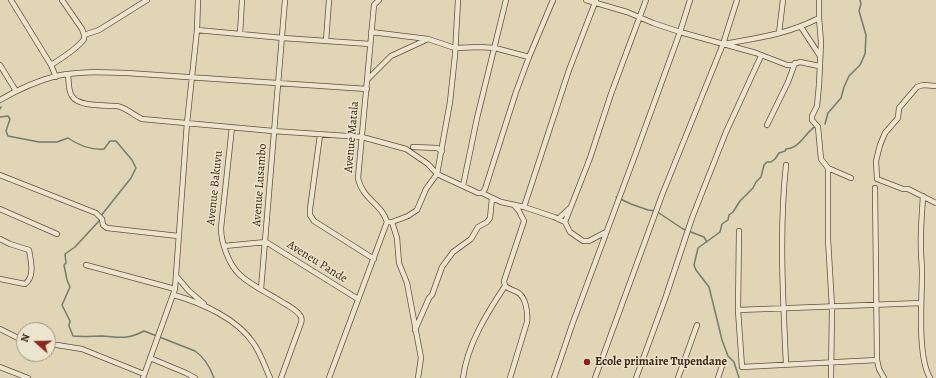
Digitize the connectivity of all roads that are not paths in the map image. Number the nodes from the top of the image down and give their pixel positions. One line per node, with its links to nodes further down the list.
1 (11, 0): 40 (street)
2 (62, 0): 27 (street)
3 (147, 0): 27 (street)
4 (198, 0): 22 (street)
5 (242, 0): 26 (street)
6 (285, 0): 28 (street, Avenue Lusambo)
7 (330, 0): 30 (street)
8 (379, 0): 23 (street, Avenue Matala)
9 (458, 0): 33 (street)
10 (506, 0): 34 (street)
11 (553, 0): 37 (street)
12 (586, 0): 18 (street)
13 (646, 0): 19 (street)
14 (690, 0): 24 (street)
15 (737, 0): 32 (street)
16 (783, 0): 25 (street)
17 (819, 0): 20 (street)
18 (596, 2): 19 (street); 72 (street)
19 (640, 18): 24 (street); 70 (street)
20 (818, 18): 21 (street); 36 (street)
21 (801, 27): 25 (street); 36 (street)
22 (197, 30): 26 (street); 44 (street)
23 (372, 32): 29 (street); 31 (street, Avenue Matala)
24 (680, 32): 32 (street); 78 (street)
25 (780, 33): 32 (street)
26 (240, 34): 28 (street)
27 (84, 35): 40 (street)
28 (283, 38): 30 (street); 46 (street, Avenue Lusambo)
29 (428, 39): 33 (street); 45 (street)
30 (326, 41): 31 (street)
31 (370, 44): 45 (street, Avenue Matala)
32 (723, 44): 35 (street); 120 (street)
33 (455, 48): 34 (street); 58 (street)
34 (494, 48): 37 (street); 64 (street)
35 (761, 56): 38 (street); 121 (street)
36 (820, 56): 41 (street)
37 (529, 57): 66 (street)
38 (795, 63): 41 (street); 52 (street)
39 (0, 65): 49 (street)
40 (51, 65): 43 (street)
41 (819, 66): 60 (street)
42 (68, 75): 43 (street); 44 (street); 51 (street)
43 (56, 76): 49 (street)
44 (193, 77): 46 (street); 51 (street)
45 (368, 79): 48 (street, Avenue Matala)
46 (279, 83): 48 (street); 54 (street, Avenue Lusambo)
47 (936, 86): 67 (street)
48 (367, 89): 56 (street, Avenue Matala)
49 (16, 91): 50 (street)
50 (0, 100)
51 (188, 124): 53 (street); 80 (street)
52 (767, 125)
53 (232, 127): 54 (street); 83 (street, Avenue Bakuvu)
54 (273, 131): 55 (street); 82 (street, Avenue Lusambo)
55 (320, 135): 56 (street); 84 (street)
56 (362, 137): 61 (street); 75 (street, Avenue Matala)
57 (413, 147): 58 (street)
58 (442, 151): 61 (street)
59 (786, 166): 97 (street)
60 (828, 168): 63 (street); 95 (street)
61 (437, 174): 64 (street); 75 (street)
62 (0, 175): 80 (street)
63 (851, 178)
64 (463, 186): 66 (street)
65 (875, 188): 94 (street)
66 (482, 193): 68 (street)
67 (924, 196): 69 (street); 93 (street)
68 (492, 198): 71 (street); 101 (street)
69 (936, 203)
70 (572, 204): 74 (street); 76 (street)
71 (514, 205): 72 (street); 88 (street)
72 (524, 207): 74 (street)
73 (0, 209): 79 (street)
74 (558, 219): 76 (street)
75 (390, 222): 84 (street); 101 (street, Avenue Matala)
76 (565, 222): 78 (street)
77 (739, 231): 98 (street)
78 (606, 232): 119 (street)
79 (57, 234)
80 (178, 236): 86 (street)
81 (0, 239): 87 (street)
82 (266, 242): 83 (street); 90 (street, Avenue Lusambo); 92 (street, Aveneu Pande)
83 (224, 246): 90 (street, Avenue Bakuvu)
84 (374, 259): 92 (street)
85 (86, 265): 89 (street)
86 (177, 277): 89 (street); 96 (street)
87 (0, 279)
88 (506, 286): 117 (street); 118 (street)
89 (175, 289): 91 (street)
90 (261, 289): 114 (street, Avenue Bakuvu)
91 (174, 296): 96 (street); 104 (street)
92 (358, 299): 115 (street)
93 (921, 303): 94 (street); 126 (street)
94 (877, 304): 95 (street); 105 (street)
95 (832, 307): 97 (street); 106 (street)
96 (210, 308): 113 (street)
97 (784, 308): 98 (street); 107 (street)
98 (738, 310): 107 (street)
99 (697, 325): 122 (street)
100 (0, 330): 102 (street)
101 (415, 330): 116 (street, Avenue Matala)
102 (16, 337)
103 (56, 345): 110 (street)
104 (150, 358): 110 (street); 112 (street)
105 (877, 360): 106 (street); 125 (street)
106 (832, 362): 107 (street); 124 (street)
107 (786, 364)
108 (722, 366): 123 (street)
109 (0, 367): 111 (street)
110 (144, 376)
111 (28, 378)
112 (195, 378)
113 (270, 378)
114 (281, 378)
115 (329, 378)
116 (418, 378)
117 (463, 378)
118 (510, 378)
119 (554, 378)
120 (595, 378)
121 (636, 378)
122 (678, 378)
123 (718, 378)
124 (831, 378)
125 (884, 378)
126 (930, 378)

